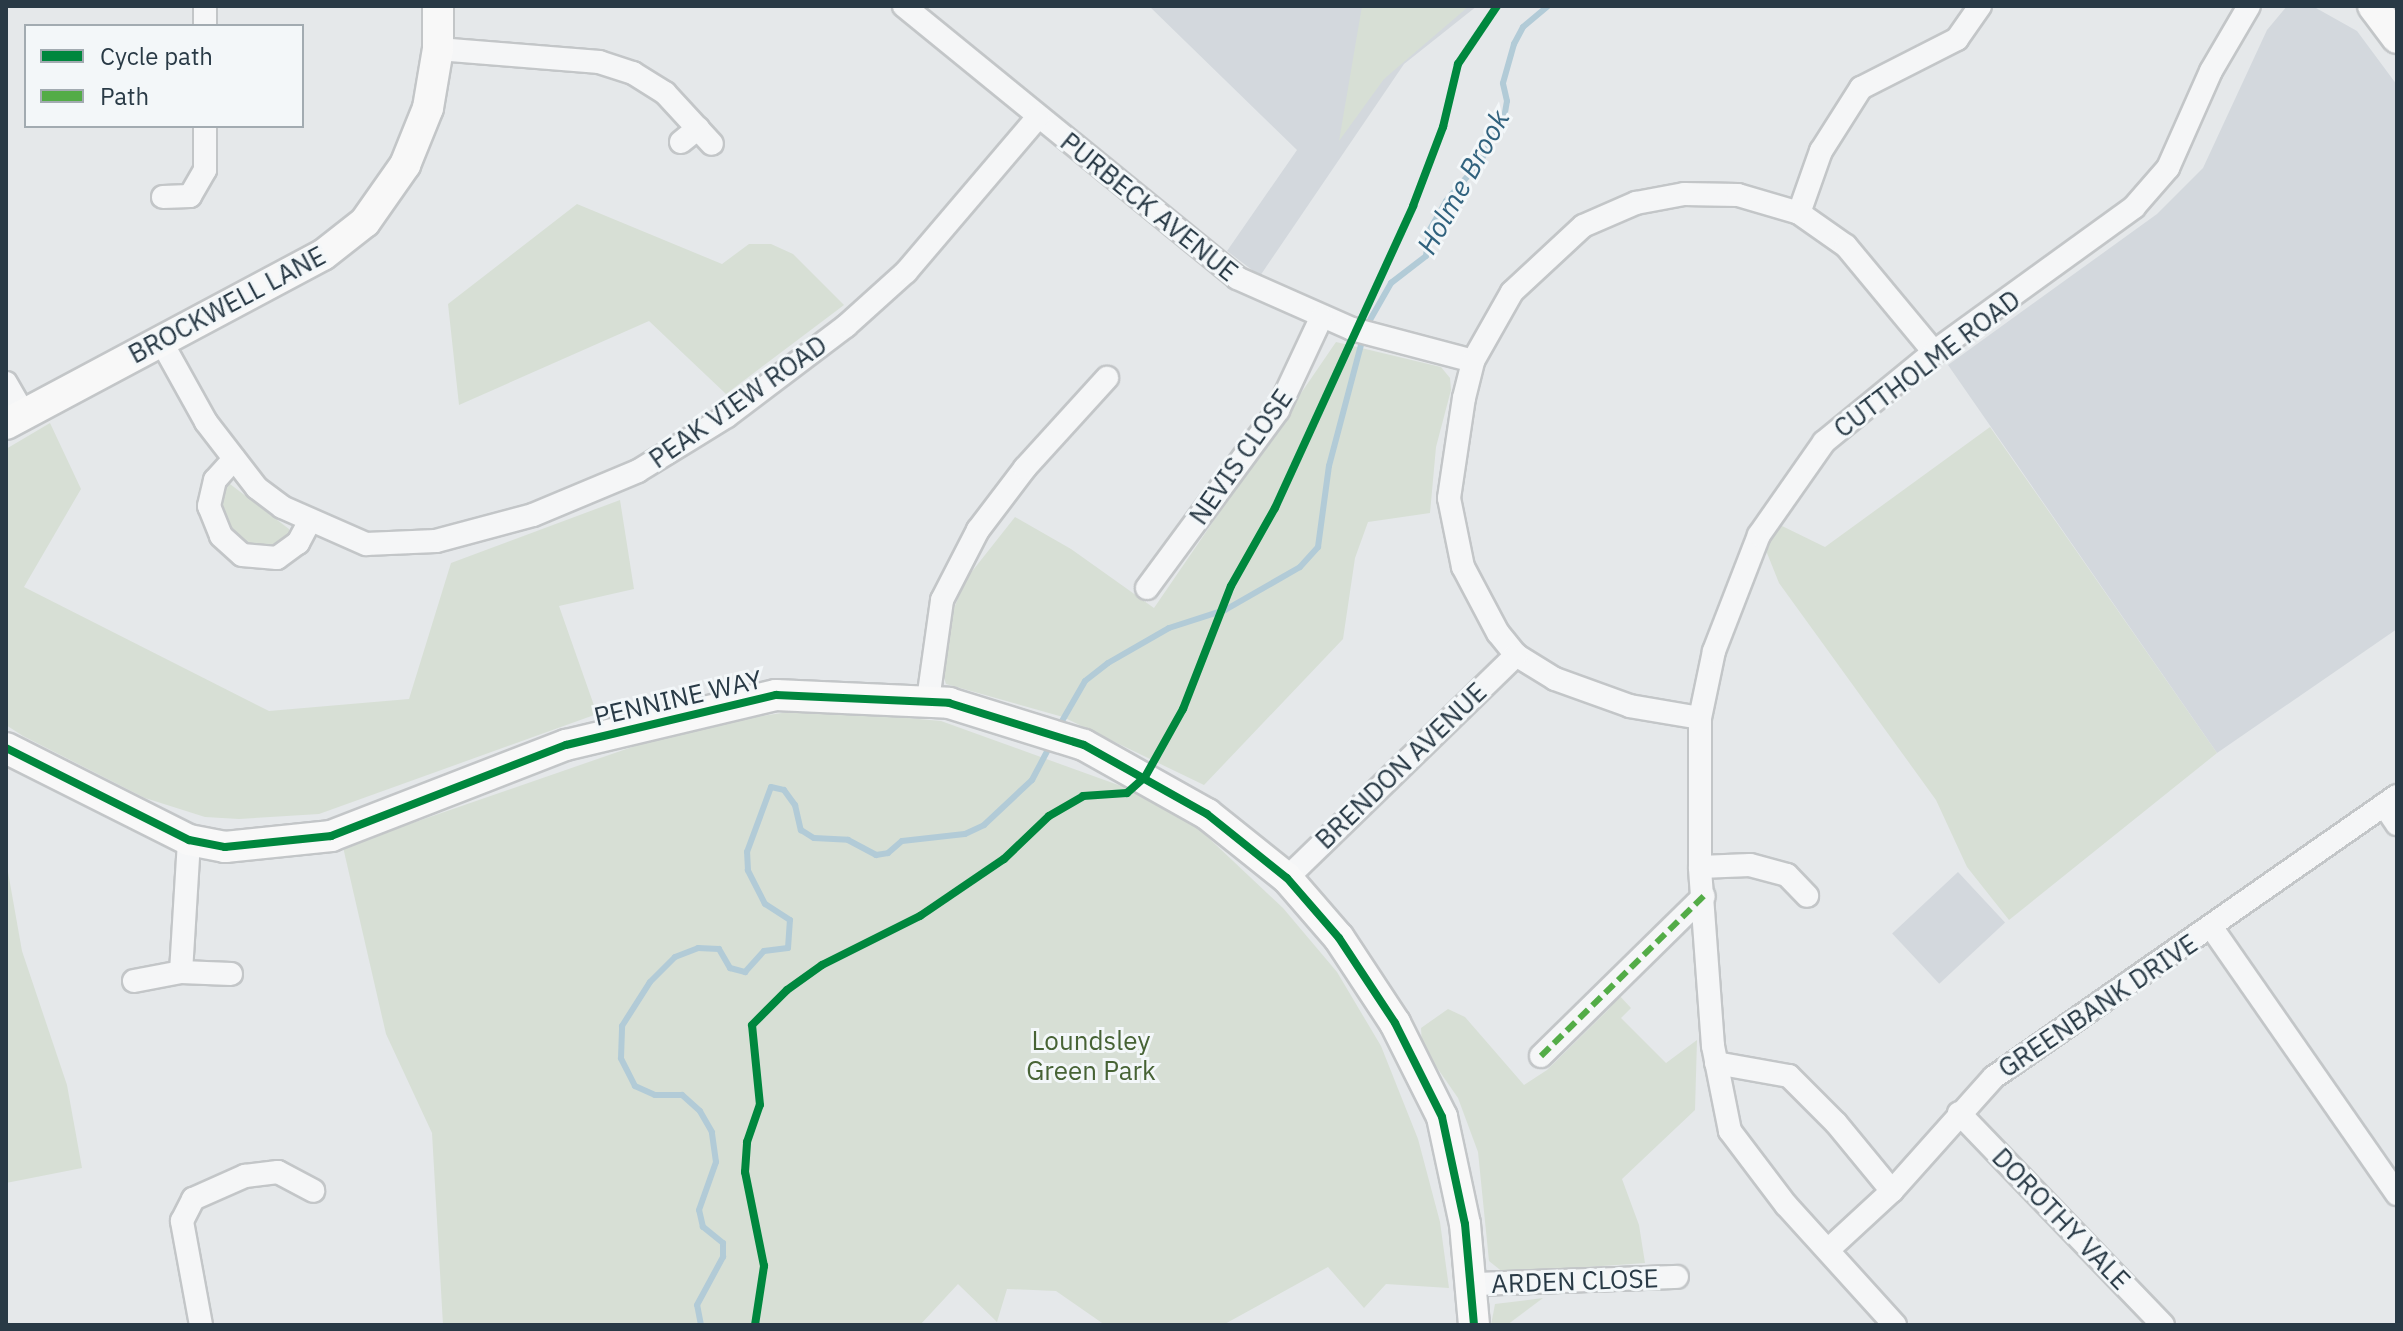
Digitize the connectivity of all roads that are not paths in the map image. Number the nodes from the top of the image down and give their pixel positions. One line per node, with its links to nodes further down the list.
1 (438, 6): 7 (street, BROCKWELL LANE)
2 (904, 6): 8 (street, PURBECK AVENUE)
3 (1980, 6): 12 (street)
4 (2249, 6): 15 (street, CUTTHOLME ROAD)
5 (2373, 6): 6 (street)
6 (2397, 38)
7 (438, 49): 10 (street); 14 (street, BROCKWELL LANE)
8 (1038, 117): 13 (street, PURBECK AVENUE); 21 (street, PEAK VIEW ROAD)
9 (205, 128): 11 (street)
10 (697, 138)
11 (163, 197)
12 (1799, 213): 15 (street); 16 (street)
13 (1321, 318): 16 (street, PURBECK AVENUE); 22 (street, NEVIS CLOSE)
14 (161, 341): 19 (street, BROCKWELL LANE); 20 (street, PEAK VIEW ROAD)
15 (1934, 352): 25 (street, CUTTHOLME ROAD)
16 (1473, 361): 23 (street)
17 (1107, 378): 24 (street)
18 (6, 383): 19 (street)
19 (14, 419)
20 (234, 459): 21 (street, PEAK VIEW ROAD); 21 (street)
21 (309, 522)
22 (1147, 588)
23 (1516, 655): 25 (street); 30 (street, BRENDON AVENUE)
24 (928, 700): 28 (street, PENNINE WAY); 30 (street, PENNINE WAY)
25 (1700, 718): 29 (street, CUTTHOLME ROAD)
26 (6, 748): 28 (street, PENNINE WAY)
27 (2393, 808): 33 (street, GREENBANK DRIVE)
28 (189, 840): 34 (street)
29 (1700, 867): 31 (street, CUTTHOLME ROAD); 32 (street)
30 (1287, 878): 45 (street, PENNINE WAY)
31 (1704, 896): 37 (street); 38 (street, CUTTHOLME ROAD)
32 (1807, 896)
33 (2212, 928): 39 (street, GREENBANK DRIVE); 42 (street)
34 (181, 972): 35 (street); 36 (street)
35 (231, 974)
36 (134, 981)
37 (1541, 1056)
38 (1716, 1063): 41 (street); 43 (street, CUTTHOLME ROAD)
39 (1959, 1113): 41 (street, GREENBANK DRIVE); 49 (street, DOROTHY VALE)
40 (313, 1191): 46 (street)
41 (1892, 1191): 43 (street, GREENBANK DRIVE)
42 (2397, 1194)
43 (1828, 1250): 48 (street, CUTTHOLME ROAD)
44 (1677, 1277): 45 (street, ARDEN CLOSE)
45 (1473, 1284): 47 (street, PENNINE WAY)
46 (201, 1325)
47 (1474, 1325)
48 (1895, 1325)
49 (2163, 1325)

